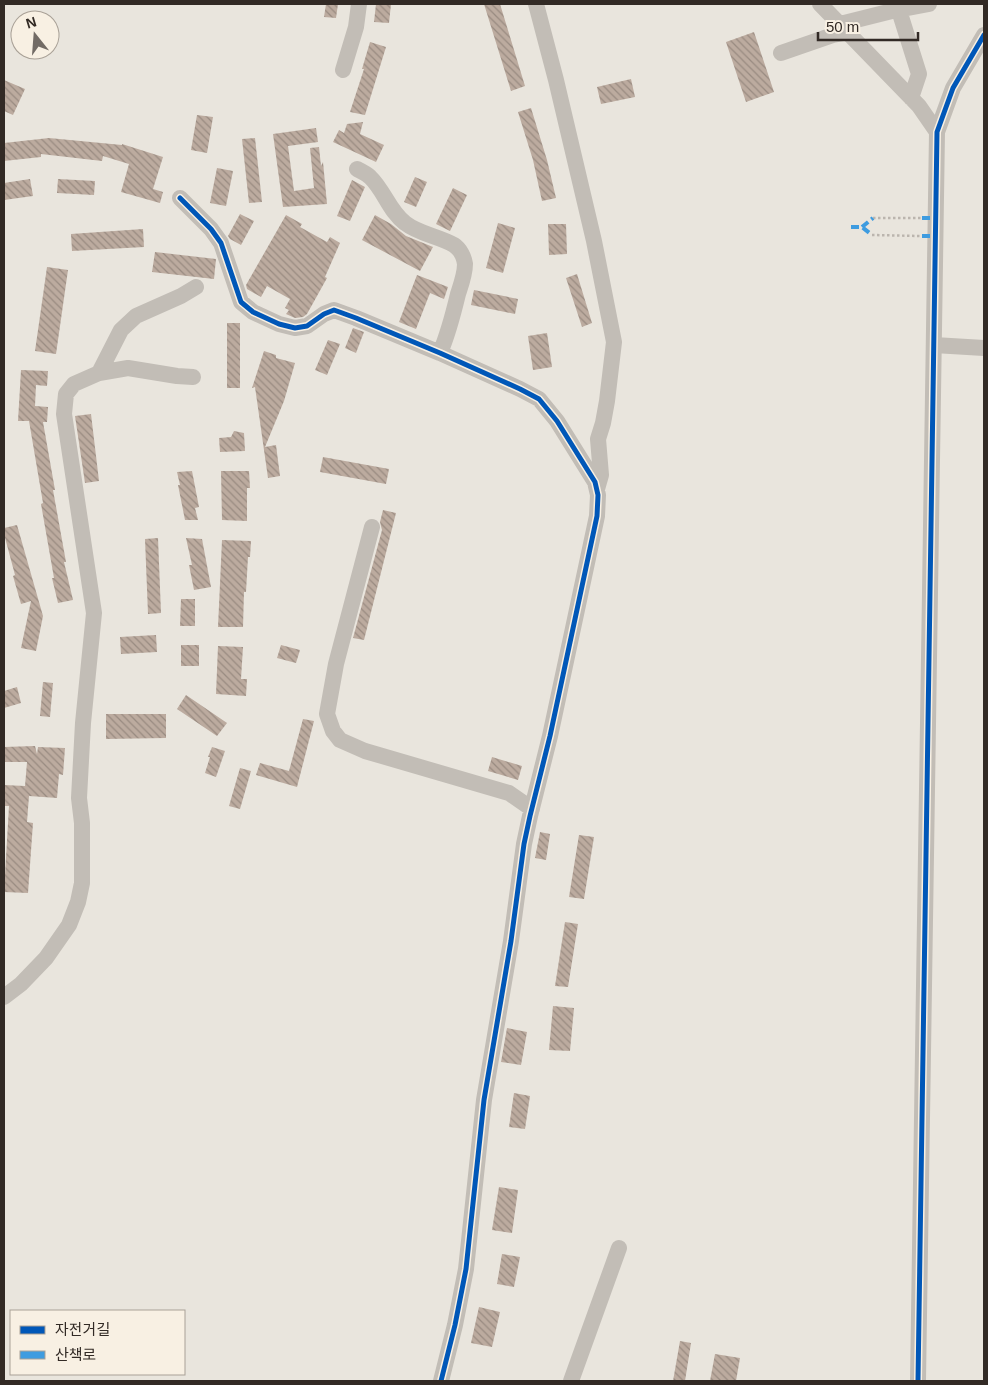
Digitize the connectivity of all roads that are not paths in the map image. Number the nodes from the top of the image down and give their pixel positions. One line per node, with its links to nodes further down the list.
1 (359, 4): 9 (street)
2 (536, 4): 20 (street)
3 (820, 4): 6 (street)
4 (929, 4): 5 (street)
5 (898, 7): 6 (street); 10 (street)
6 (844, 28): 8 (street); 10 (street)
7 (984, 36): 11 (street)
8 (781, 53)
9 (343, 70)
10 (911, 98): 11 (street)
11 (937, 132): 15 (street)
12 (357, 169): 17 (street)
13 (180, 198): 17 (street)
14 (196, 287): 18 (street)
15 (934, 345): 16 (street); 27 (street)
16 (984, 348)
17 (440, 353): 20 (street)
18 (99, 373): 19 (street); 23 (street)
19 (193, 377)
20 (597, 489): 22 (street)
21 (372, 527): 22 (street)
22 (532, 809): 25 (street)
23 (4, 997)
24 (619, 1248): 26 (street)
25 (441, 1381)
26 (571, 1381)
27 (918, 1381)

